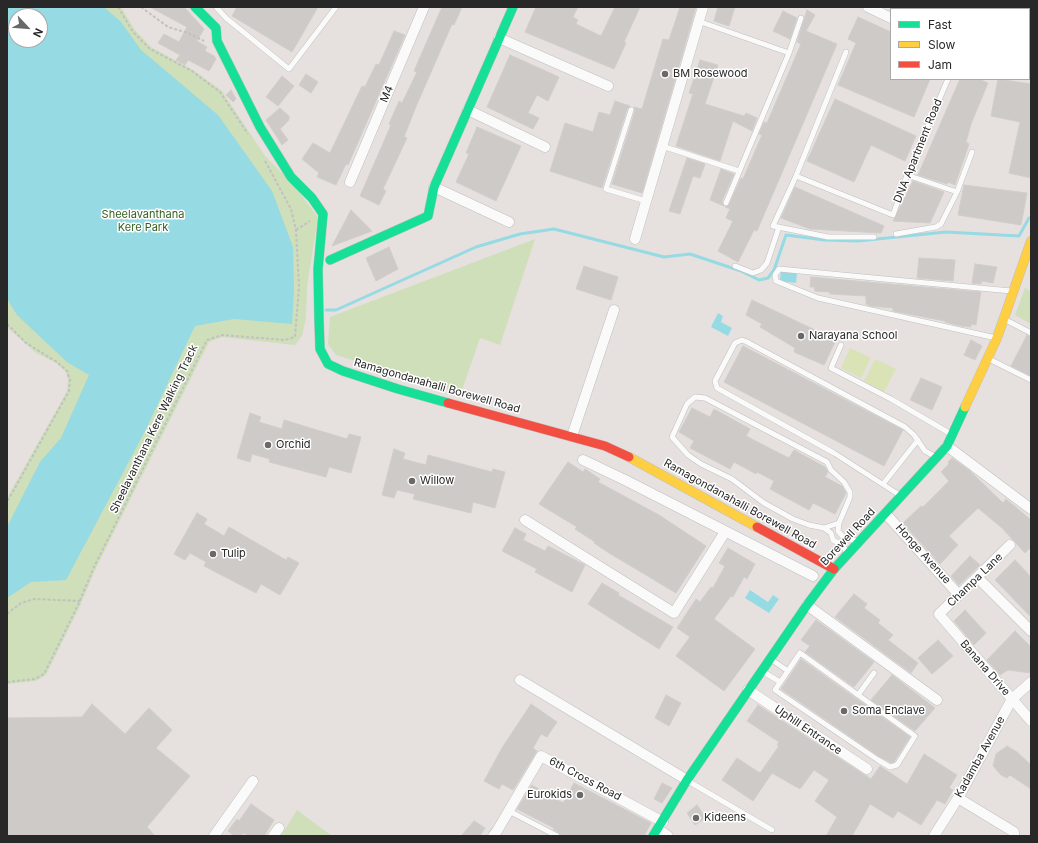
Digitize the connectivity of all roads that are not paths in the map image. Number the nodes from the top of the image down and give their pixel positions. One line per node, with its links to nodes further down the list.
1 (195, 7): 12 (street)
2 (216, 7): 8 (lane)
3 (336, 7): 8 (lane)
4 (424, 7): 26 (street, M4)
5 (513, 7): 13 (street)
6 (703, 7): 11 (street)
7 (868, 7): 10 (street)
8 (226, 18): 12 (lane)
9 (802, 18): 15 (lane)
10 (890, 18)
11 (698, 22): 15 (lane); 20 (street)
12 (216, 28): 48 (street, Ramagondanahalli Borewell Road)
13 (499, 38): 17 (street); 18 (street)
14 (846, 52): 25 (lane)
15 (789, 53): 23 (lane)
16 (948, 80): 24 (lane, DNA Apartment Road)
17 (608, 86)
18 (468, 110): 21 (street); 27 (street)
19 (631, 110): 29 (lane)
20 (662, 146): 23 (lane); 29 (street)
21 (545, 147)
22 (972, 152): 28 (lane)
23 (739, 171): 30 (lane)
24 (907, 175): 25 (lane, DNA Apartment Road); 28 (lane)
25 (796, 176): 32 (lane)
26 (350, 182)
27 (434, 187): 31 (street); 37 (street)
28 (957, 192): 33 (lane)
29 (646, 201): 35 (street)
30 (726, 203)
31 (509, 222)
32 (779, 227): 34 (lane); 38 (lane)
33 (896, 234)
34 (874, 237)
35 (635, 239)
36 (1031, 241): 39 (street, Borewell Road)
37 (330, 260)
38 (735, 266)
39 (1013, 291): 41 (street, Borewell Road); 43 (lane)
40 (614, 310): 48 (street)
41 (1004, 319): 42 (lane); 43 (street, Borewell Road)
42 (1031, 333)
43 (997, 338): 45 (street, Borewell Road)
44 (841, 345): 47 (lane)
45 (988, 359): 46 (lane); 47 (street, Borewell Road)
46 (1031, 380)
47 (952, 434): 50 (street, Borewell Road)
48 (572, 436): 64 (street, Ramagondanahalli Borewell Road)
49 (918, 440): 51 (lane); 53 (lane); 53 (lane)
50 (947, 446): 51 (street, Borewell Road); 55 (street)
51 (936, 458): 54 (street, Borewell Road)
52 (583, 460): 60 (street)
53 (883, 484): 54 (lane)
54 (902, 496): 56 (street, Borewell Road)
55 (1031, 509)
56 (886, 514): 61 (street, Borewell Road); 68 (street, Honge Avenue)
57 (525, 520): 60 (street)
58 (838, 523): 59 (lane); 59 (lane); 61 (lane)
59 (824, 528): 63 (lane)
60 (726, 532): 65 (street)
61 (858, 542): 63 (street, Borewell Road)
62 (1010, 545): 66 (street, Champa Lane)
63 (847, 554): 64 (street, Borewell Road)
64 (834, 569): 67 (street, Borewell Road)
65 (813, 576): 67 (lane)
66 (977, 577): 68 (street, Champa Lane); 71 (street)
67 (824, 582): 69 (street, Borewell Road)
68 (960, 595): 70 (street, Champa Lane)
69 (807, 605): 72 (street, Borewell Road); 82 (street)
70 (939, 614): 81 (street, Banana Drive)
71 (1031, 631)
72 (770, 659): 73 (street, Borewell Road); 74 (lane)
73 (761, 671): 77 (lane); 79 (street, Borewell Road)
74 (788, 671): 77 (lane); 80 (lane)
75 (874, 673): 80 (lane)
76 (520, 680): 85 (street)
77 (780, 682): 80 (lane)
78 (1031, 682): 81 (street, Kadamba Avenue)
79 (748, 690): 84 (street, Uphill Entrance); 85 (street, Borewell Road)
80 (858, 695)
81 (1012, 699): 83 (street, Banana Drive); 87 (street, Kadamba Avenue)
82 (937, 700)
83 (1031, 721)
84 (867, 769)
85 (687, 780): 89 (street, Borewell Road); 90 (lane)
86 (253, 781): 92 (street)
87 (958, 798): 95 (street, Kadamba Avenue); 96 (street)
88 (509, 811): 89 (street, 6th Cross Road); 91 (street, 6th Cross Road); 93 (lane)
89 (658, 829): 94 (street)
90 (772, 830)
91 (495, 834)
92 (214, 836)
93 (557, 836)
94 (668, 836)
95 (934, 836)
96 (1014, 836)

